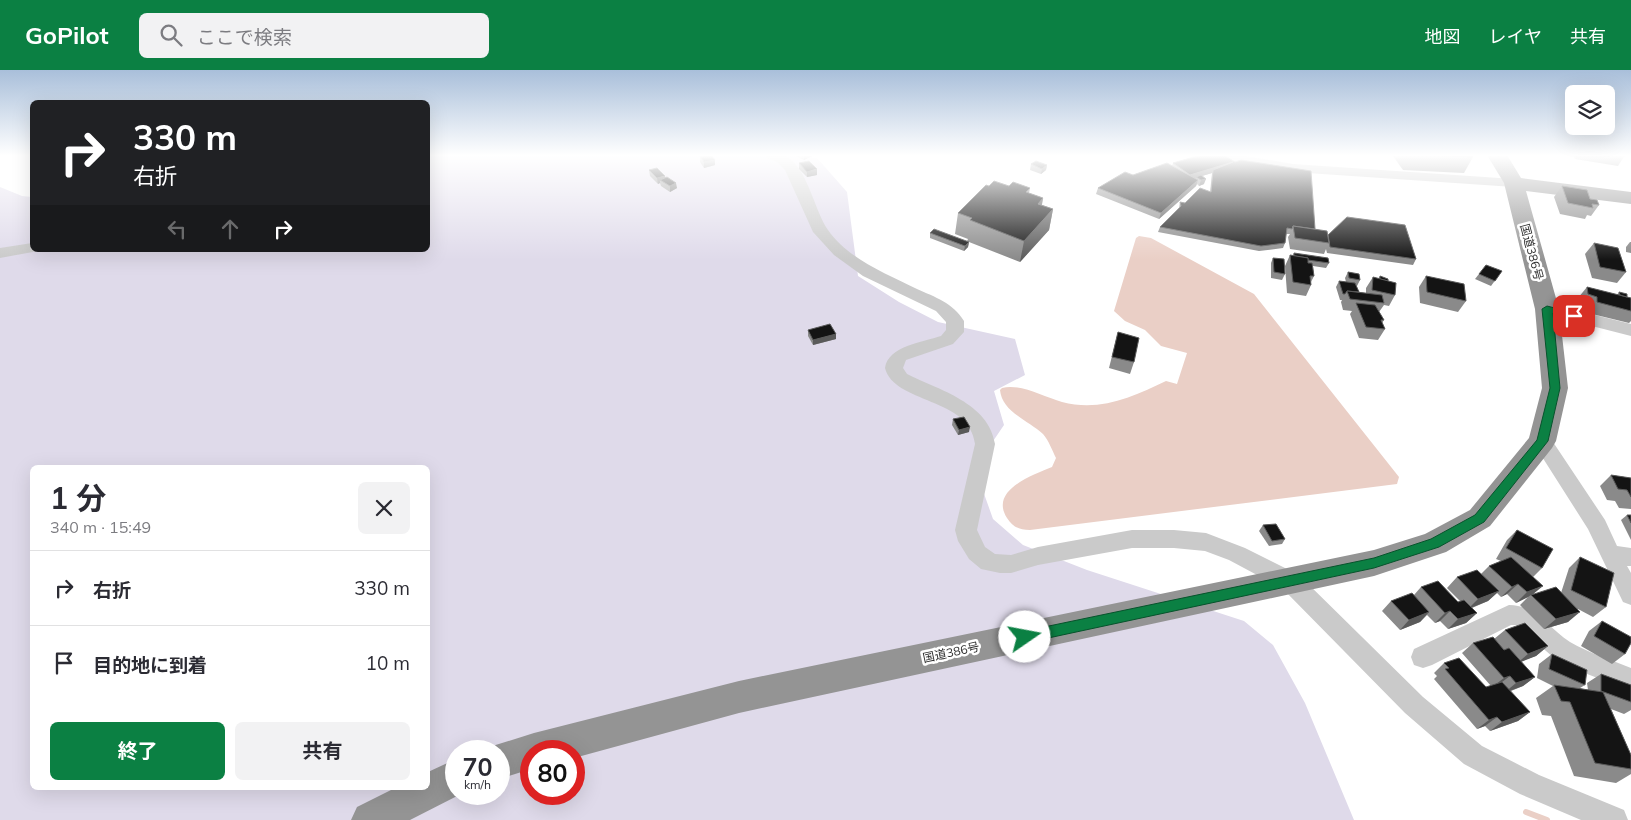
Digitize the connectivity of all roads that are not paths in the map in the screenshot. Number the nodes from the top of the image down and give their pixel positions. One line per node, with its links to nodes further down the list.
1 (801, 190): 12 (street)
2 (1516, 190): 7 (highway, 国道386号)
3 (1569, 190): 4 (highway)
4 (1631, 198)
5 (30, 248): 6 (street)
6 (0, 253)
7 (1547, 309): 8 (street); 9 (highway, 国道386号)
8 (1631, 330)
9 (1542, 441): 10 (street); 12 (highway, 国道386号)
10 (1609, 554): 11 (street); 13 (street)
11 (1631, 557)
12 (1292, 582): 16 (highway, 国道386号); 19 (street)
13 (1631, 595)
14 (1423, 657): 15 (street)
15 (1631, 680)
16 (578, 740)
17 (445, 782): 18 (highway)
18 (370, 820)
19 (1614, 820)

